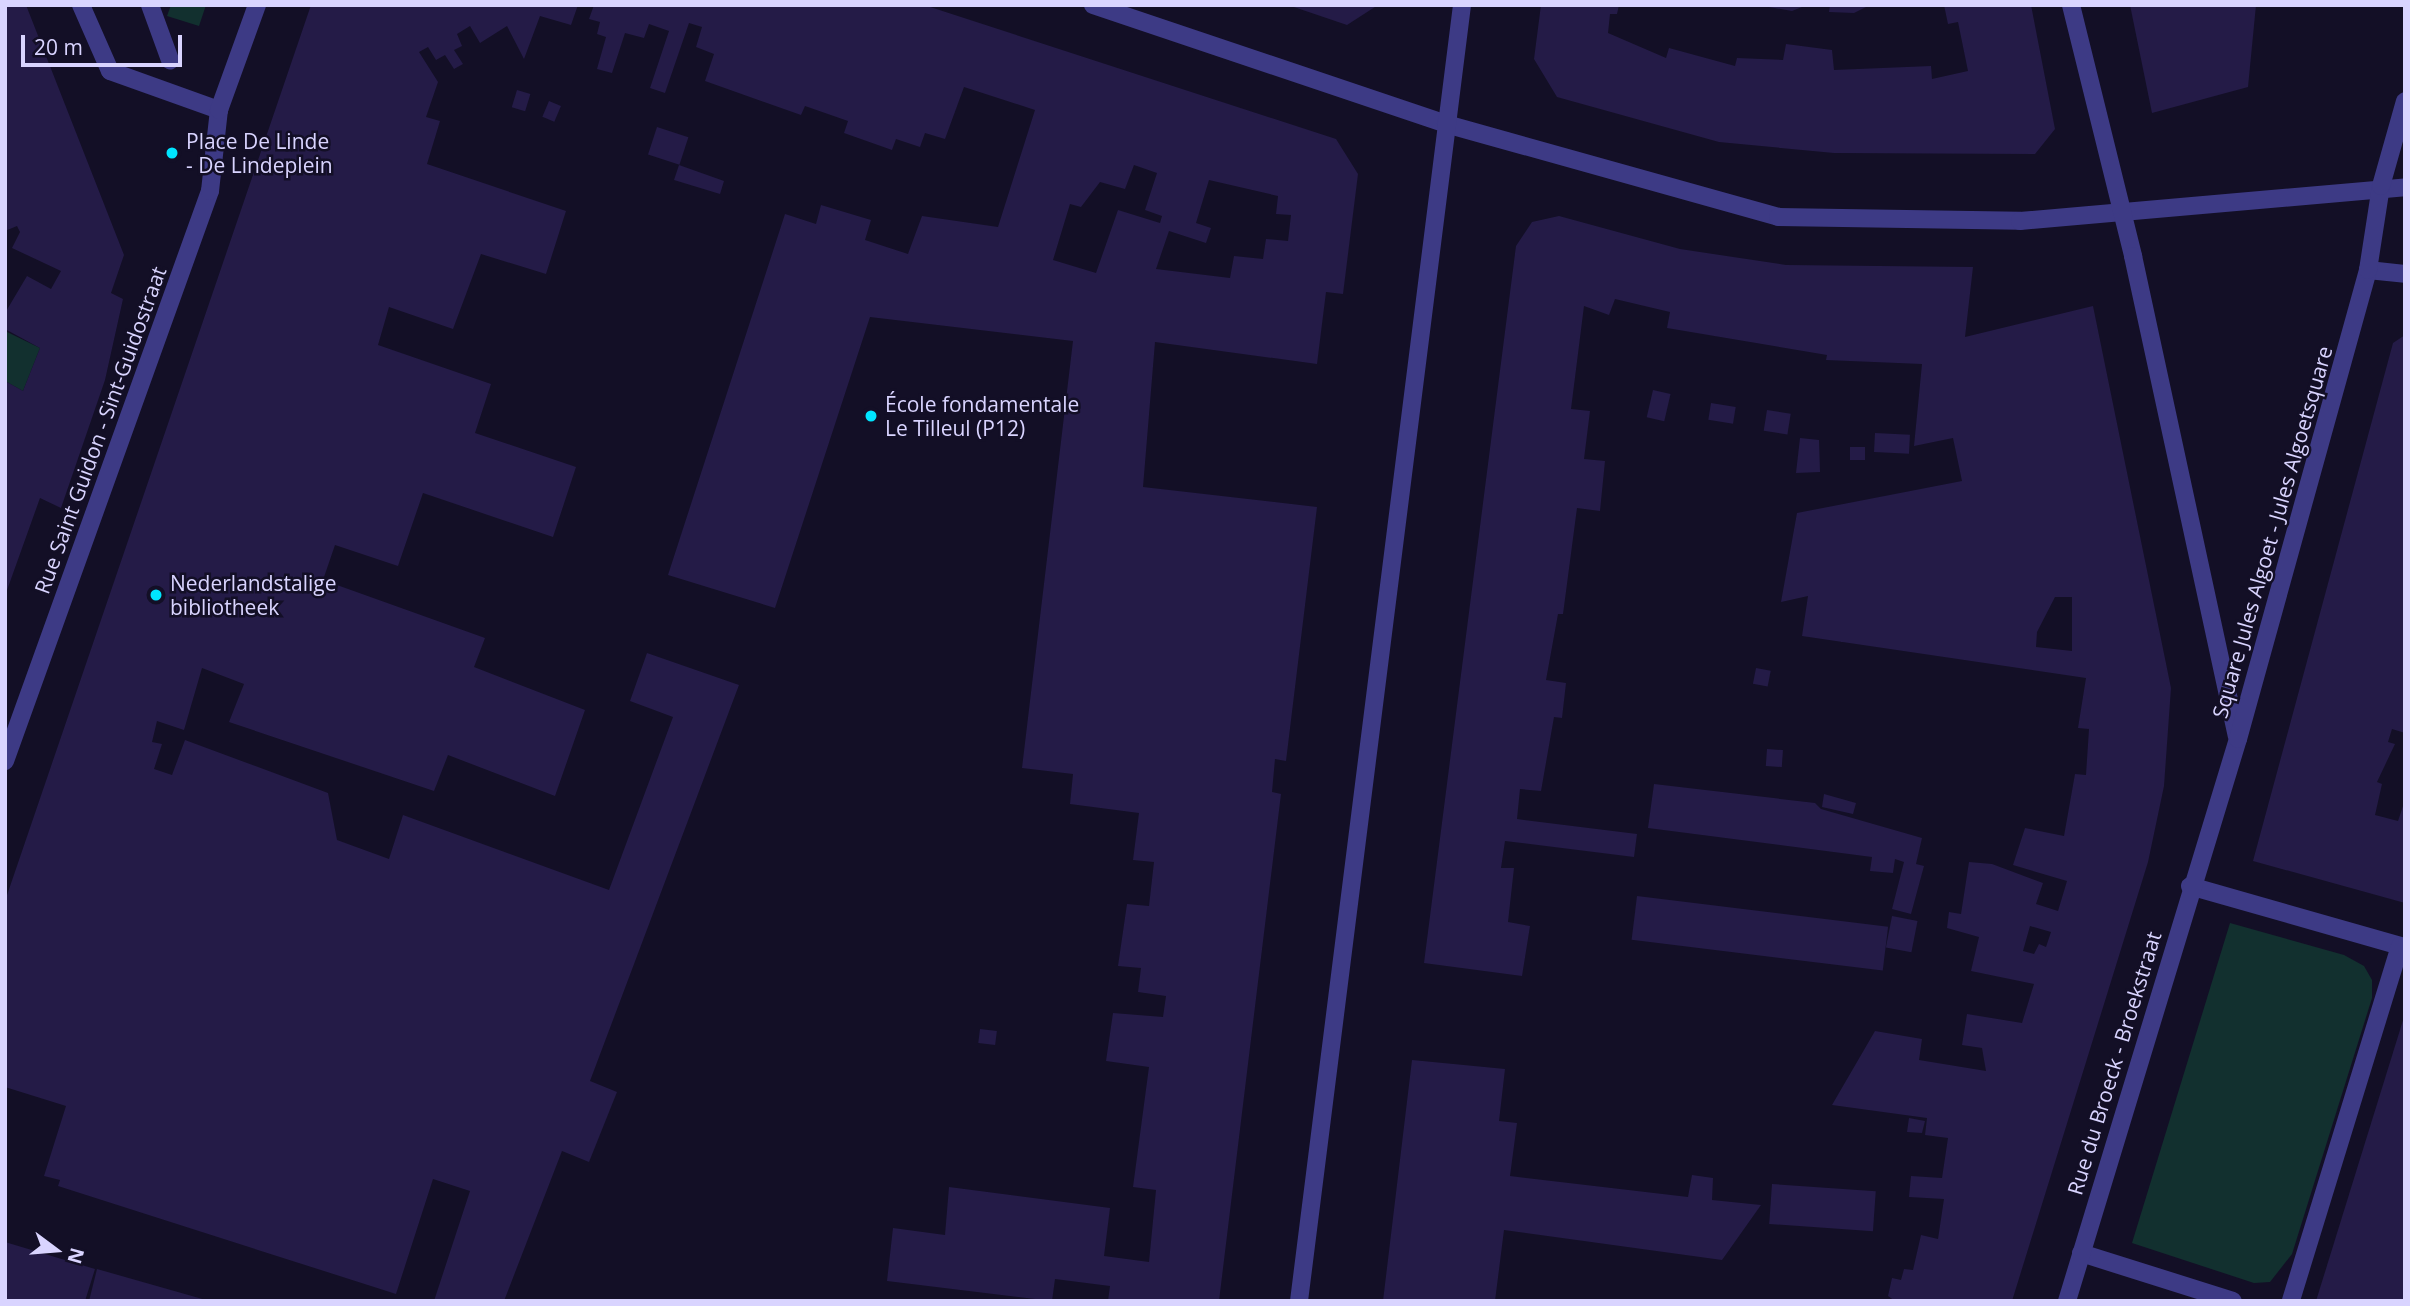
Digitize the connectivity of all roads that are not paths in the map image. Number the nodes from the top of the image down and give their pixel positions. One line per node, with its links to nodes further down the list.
1 (81, 5): 9 (street)
2 (150, 5): 7 (street)
3 (257, 5): 9 (street)
4 (1093, 5): 10 (street)
5 (1462, 5): 10 (street)
6 (2071, 5): 13 (street)
7 (170, 60)
8 (2405, 100): 11 (street, Square Jules Algoet - Jules Algoetsquare)
9 (219, 110): 17 (street, Rue Saint Guidon - Sint-Guidostraat)
10 (1446, 124): 13 (street); 21 (street)
11 (2381, 186): 12 (street); 13 (street); 14 (street, Square Jules Algoet - Jules Algoetsquare)
12 (2405, 187)
13 (2121, 210): 16 (street, Square Jules Algoet - Jules Algoetsquare)
14 (2368, 271): 15 (street); 16 (street, Square Jules Algoet - Jules Algoetsquare)
15 (2405, 274)
16 (2238, 739): 18 (street, Rue du Broeck - Broekstraat)
17 (5, 761)
18 (2190, 886): 19 (street); 20 (street, Rue du Broeck - Broekstraat)
19 (2402, 947): 24 (street)
20 (2081, 1253): 22 (street, Rue du Broeck - Broekstraat); 23 (street)
21 (1299, 1301)
22 (2067, 1301)
23 (2233, 1301)
24 (2291, 1301)

